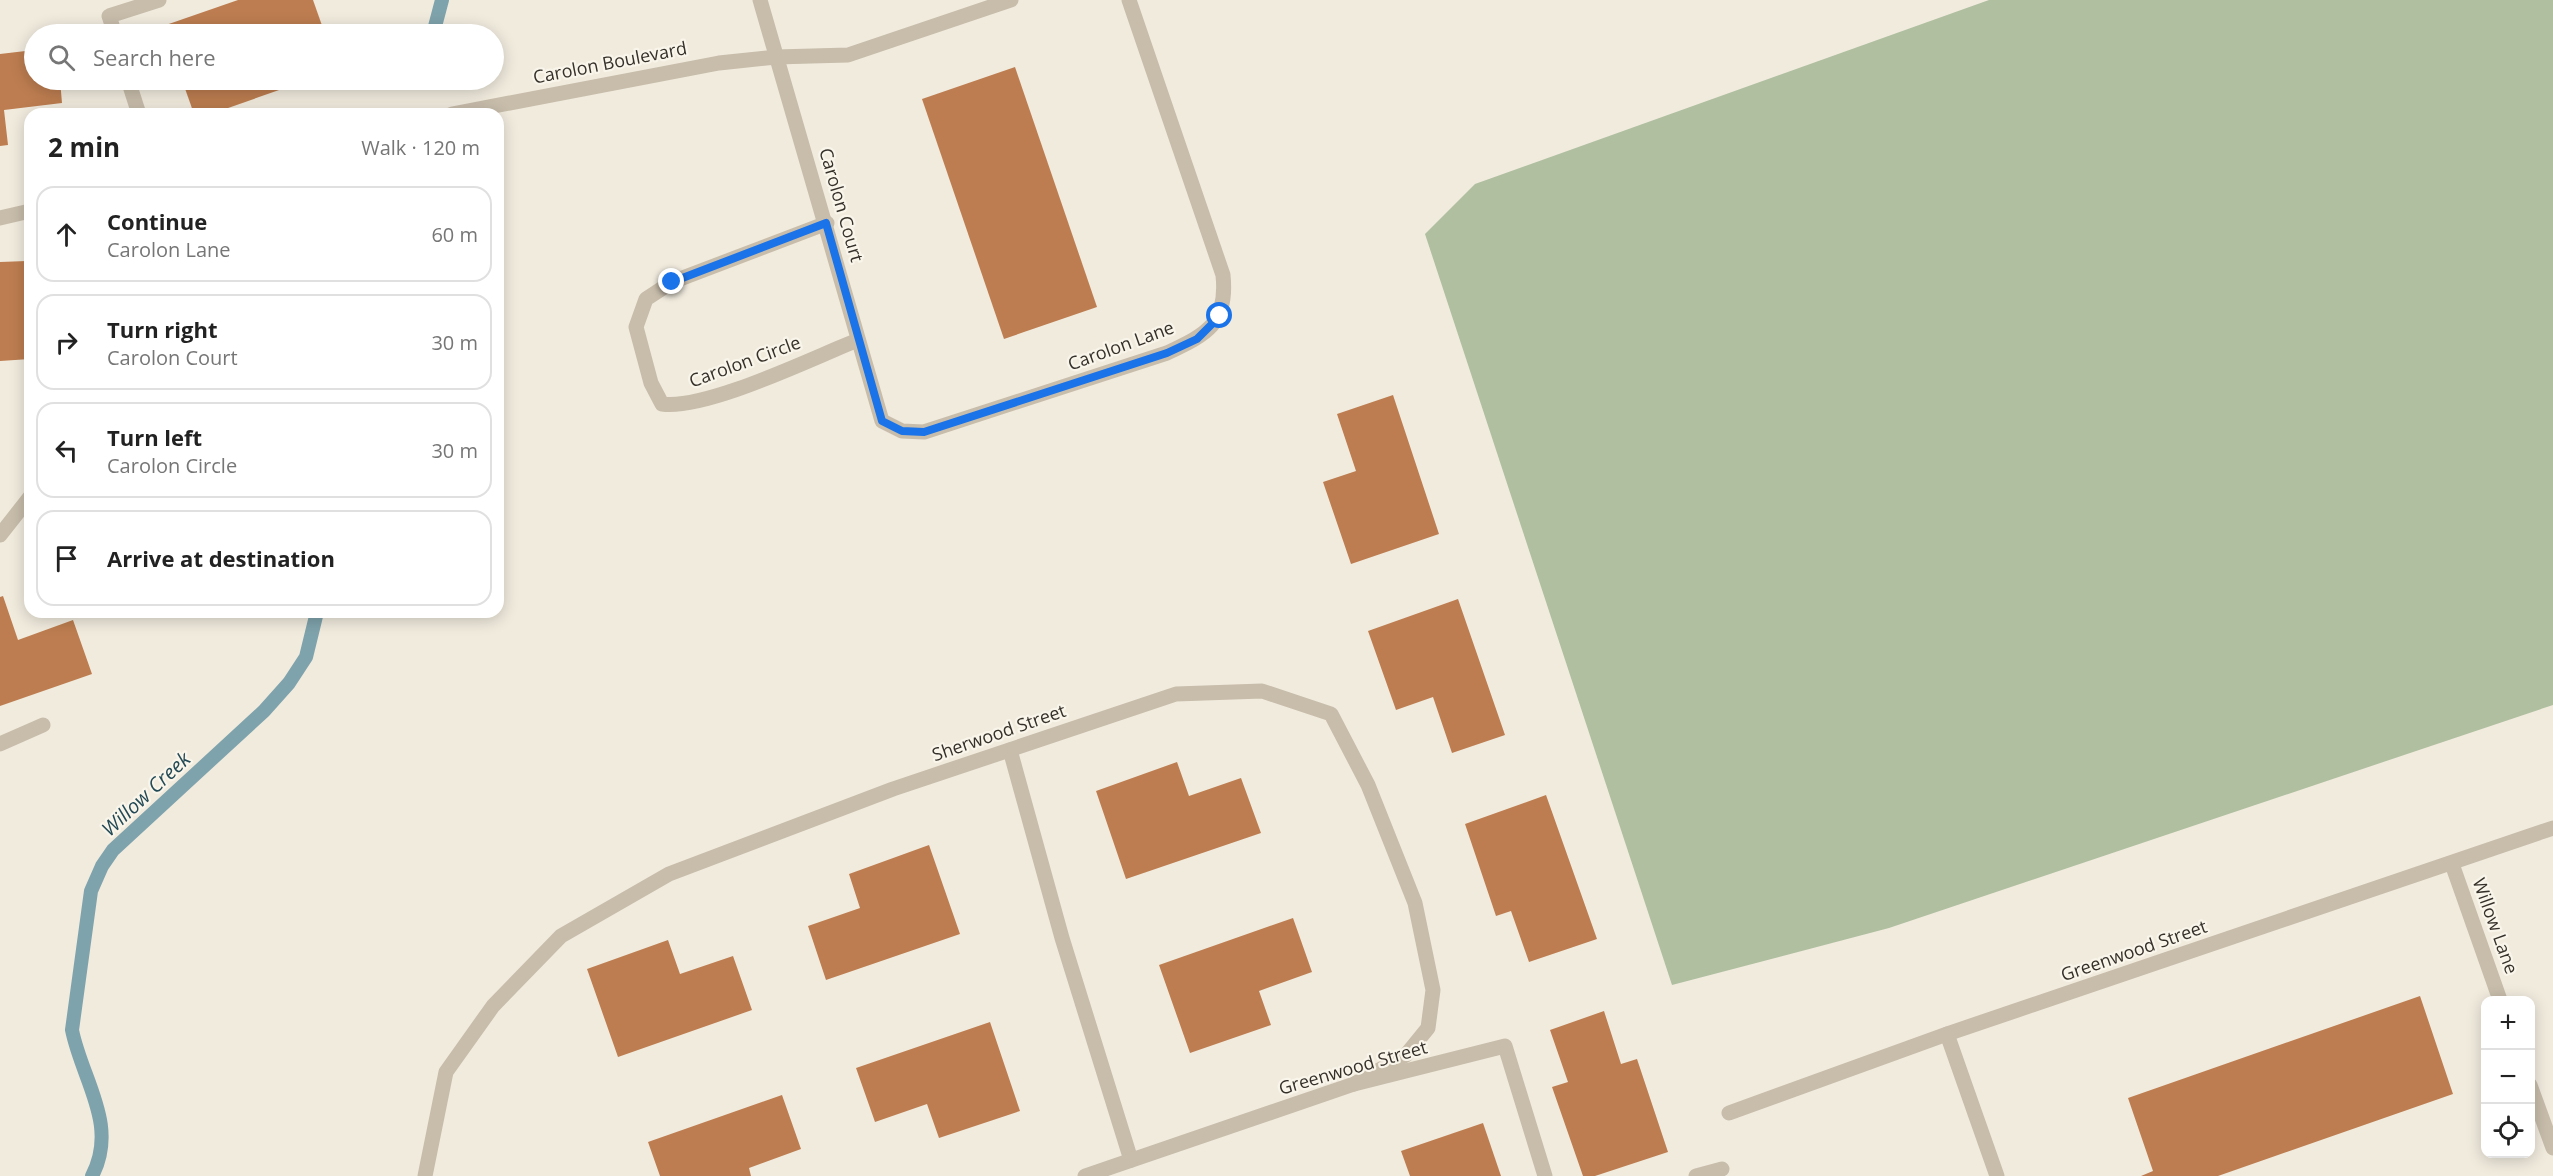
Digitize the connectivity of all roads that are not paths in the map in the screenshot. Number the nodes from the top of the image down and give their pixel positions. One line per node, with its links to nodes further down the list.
1 (159, 0): 5 (street)
2 (760, 0): 6 (street, Carolon Court)
3 (1011, 0): 6 (street, Carolon Boulevard)
4 (1129, 0): 14 (street, Carolon Lane)
5 (112, 24)
6 (776, 57): 9 (street, Carolon Boulevard); 12 (street, Carolon Court)
7 (131, 90): 8 (street)
8 (137, 108)
9 (483, 108)
10 (24, 212): 11 (street)
11 (0, 218)
12 (826, 223): 13 (street, Carolon Court); 13 (street, Carolon Circle)
13 (858, 340): 14 (street, Carolon Court)
14 (882, 421)
15 (24, 505): 16 (street)
16 (0, 535)
17 (43, 725): 18 (street)
18 (0, 744)
19 (1010, 750): 24 (street, Sherwood Street); 28 (street); 30 (street, Sherwood Street)
20 (2553, 828): 21 (street, Greenwood Street)
21 (2452, 864): 22 (street, Willow Lane); 23 (street, Greenwood Street)
22 (2499, 996)
23 (1947, 1034): 26 (street, Greenwood Street); 34 (street)
24 (1354, 1084): 28 (street, Greenwood Street); 32 (street, Greenwood Street)
25 (2535, 1099): 27 (street)
26 (1729, 1113)
27 (2553, 1148)
28 (1131, 1160): 31 (street, Greenwood Street)
29 (1722, 1169): 33 (street)
30 (425, 1176)
31 (1085, 1176)
32 (1545, 1176)
33 (1696, 1176)
34 (1997, 1176)

